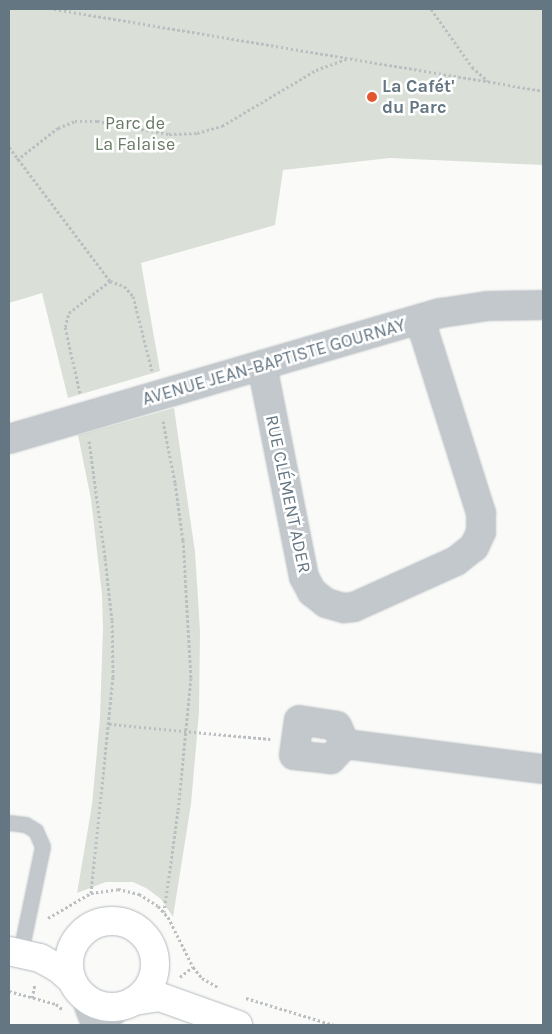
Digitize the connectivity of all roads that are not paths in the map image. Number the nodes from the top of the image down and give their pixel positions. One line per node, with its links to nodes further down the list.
1 (543, 305): 2 (street, AVENUE JEAN-BAPTISTE GOURNAY)
2 (420, 320): 3 (street, AVENUE JEAN-BAPTISTE GOURNAY); 3 (street, RUE CLÉMENT ADER)
3 (262, 365): 4 (street, AVENUE JEAN-BAPTISTE GOURNAY)
4 (9, 439)
5 (296, 741): 6 (street)
6 (543, 769)
7 (9, 822): 10 (lane)
8 (85, 930): 9 (street); 10 (street); 11 (street)
9 (152, 946): 12 (street); 13 (street)
10 (15, 951): 11 (street)
11 (75, 997): 12 (street); 14 (street)
12 (126, 1004): 13 (street); 14 (street)
13 (228, 1022)
14 (96, 1025)

